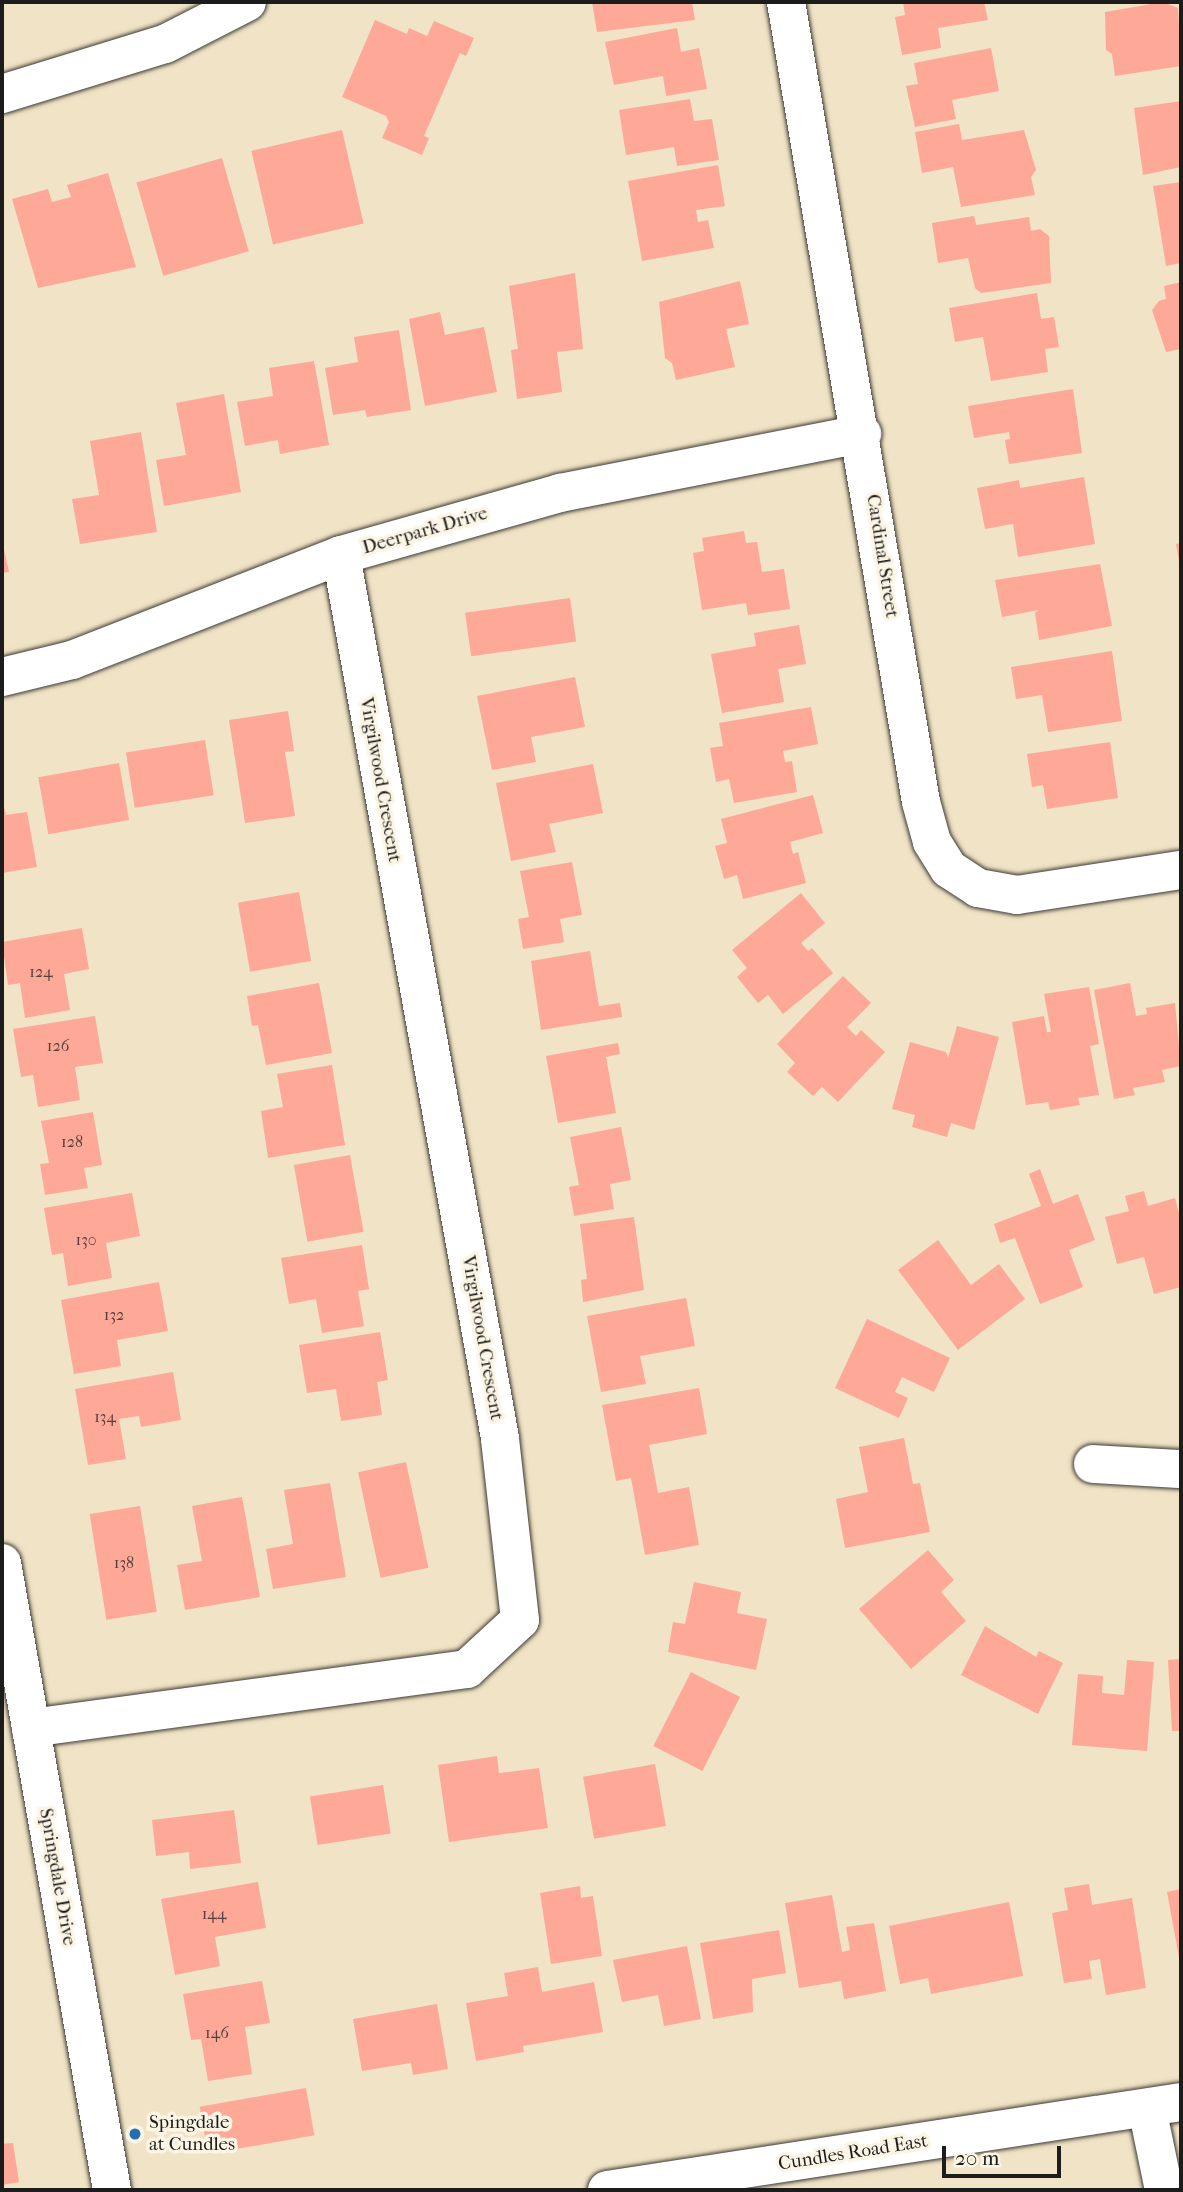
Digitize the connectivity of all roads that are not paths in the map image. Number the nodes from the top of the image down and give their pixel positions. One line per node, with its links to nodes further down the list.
1 (247, 2): 3 (street)
2 (786, 2): 4 (street, Cardinal Street)
3 (2, 94)
4 (862, 434): 5 (street, Deerpark Drive); 7 (street, Cardinal Street)
5 (341, 555): 6 (street, Deerpark Drive); 11 (street, Virgilwood Crescent)
6 (2, 677)
7 (1181, 870)
8 (1093, 1464): 9 (street)
9 (1181, 1469)
10 (2, 1563): 11 (street, Springdale Drive)
11 (31, 1728): 13 (street, Springdale Drive)
12 (1164, 2105): 14 (street, Cundles Road East); 15 (street)
13 (112, 2190)
14 (607, 2190)
15 (1164, 2190)

